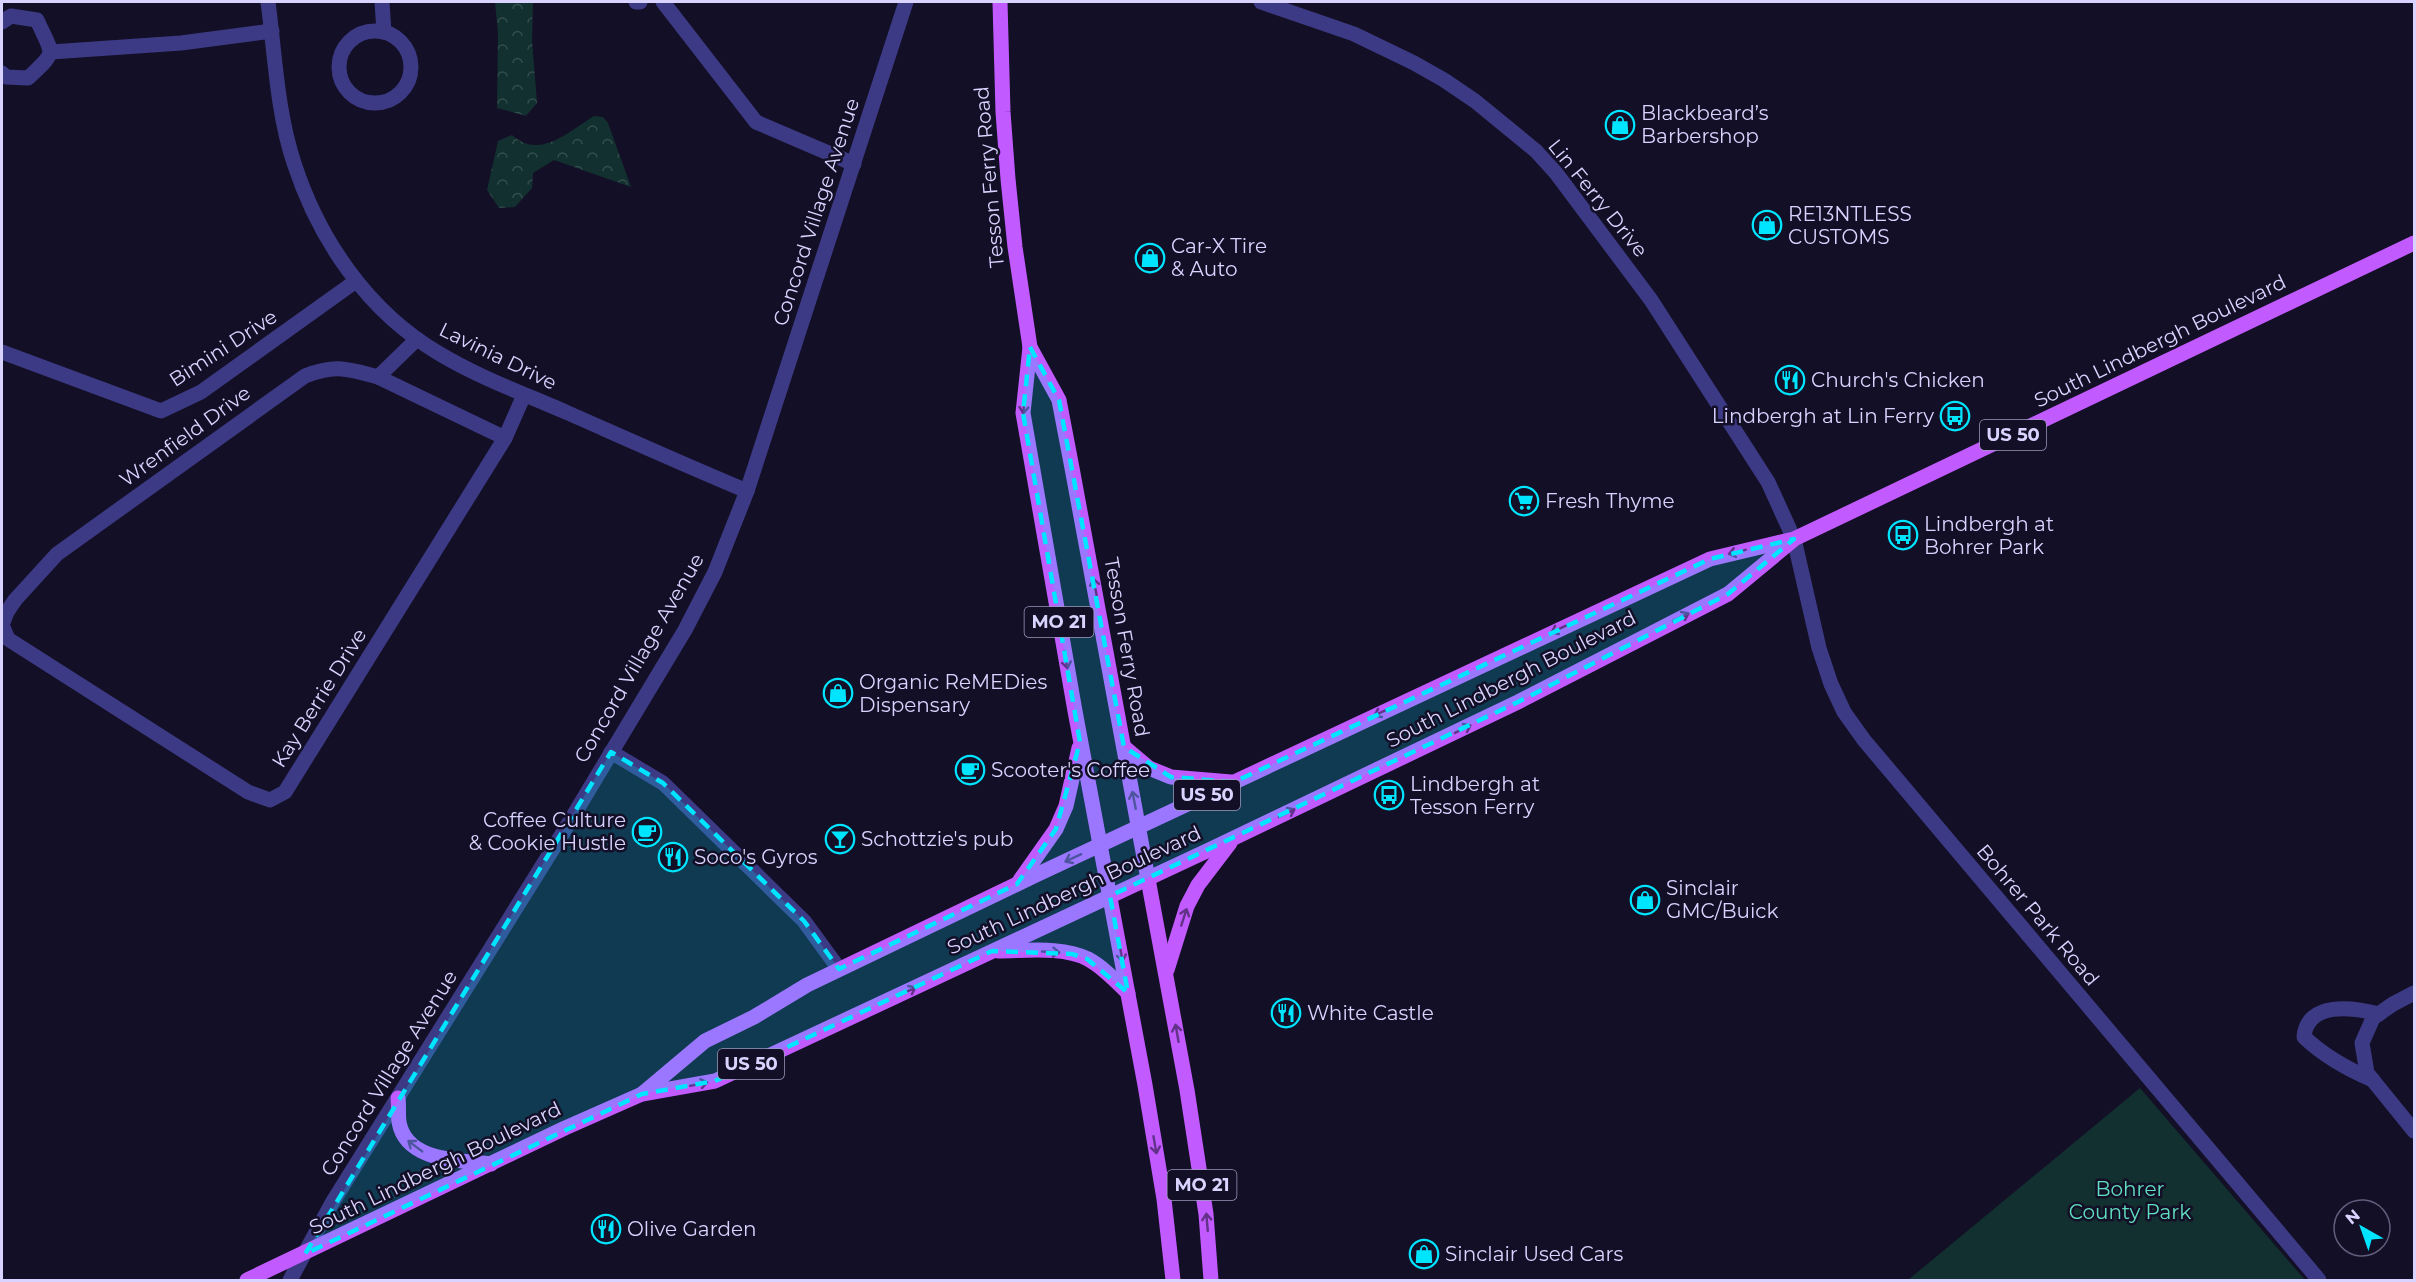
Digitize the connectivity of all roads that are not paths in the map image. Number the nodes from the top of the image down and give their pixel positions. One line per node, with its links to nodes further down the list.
1 (268, 2): 8 (street, Lavinia Drive)
2 (382, 2): 9 (street)
3 (663, 2): 12 (street)
4 (906, 2): 12 (street, Concord Village Avenue)
5 (1000, 2): 16 (main road, Tesson Ferry Road / MO 21)
6 (1262, 2): 22 (street, Lin Ferry Drive)
7 (2, 22): 10 (street)
8 (272, 31): 10 (street); 14 (street, Lavinia Drive)
9 (384, 32): 9 (street)
10 (51, 52): 11 (street)
11 (2, 73)
12 (854, 164): 21 (street, Concord Village Avenue)
13 (2415, 243): 22 (main road, South Lindbergh Boulevard / US 50)
14 (356, 281): 15 (street, Lavinia Drive); 17 (street, Bimini Drive)
15 (417, 339): 18 (street); 19 (street, Lavinia Drive)
16 (1030, 347): 24 (main road, Tesson Ferry Road / MO 21, one-way to 24); 25 (main road, Tesson Ferry Road / MO 21, one-way to 16)
17 (2, 352)
18 (378, 377): 20 (street, Wrenfield Drive); 23 (street, Wrenfield Drive)
19 (524, 395): 20 (street, Kay Berrie Drive); 21 (street, Lavinia Drive)
20 (505, 438): 23 (street, Kay Berrie Drive)
21 (747, 491): 26 (street, Concord Village Avenue)
22 (1794, 539): 27 (main road, South Lindbergh Boulevard / US 50, one-way to 27); 29 (main road, South Lindbergh Boulevard / US 50, one-way to 22); 50 (street, Bohrer Park Road)
23 (2, 625)
24 (1080, 742): 30 (main road, Tesson Ferry Road / MO 21); 32 (main road)
25 (1124, 747): 27 (main road); 28 (main road, Tesson Ferry Road / MO 21, one-way to 25)
26 (611, 752): 35 (street); 42 (street, Concord Village Avenue)
27 (1234, 782): 28 (main road, South Lindbergh Boulevard / US 50)
28 (1139, 827): 30 (main road, South Lindbergh Boulevard / US 50); 31 (main road, Tesson Ferry Road / MO 21)
29 (1234, 838): 31 (main road, South Lindbergh Boulevard / US 50); 36 (main road, one-way to 29)
30 (1100, 845): 32 (main road, South Lindbergh Boulevard / US 50, one-way to 32); 33 (main road, Tesson Ferry Road / MO 21)
31 (1148, 878): 33 (main road, South Lindbergh Boulevard / US 50); 36 (main road, Tesson Ferry Road / MO 21)
32 (1017, 884): 35 (main road, South Lindbergh Boulevard / US 50)
33 (1110, 896): 34 (main road, South Lindbergh Boulevard / US 50); 37 (main road, Tesson Ferry Road / MO 21, one-way to 37)
34 (992, 951): 37 (main road, one-way to 37); 41 (main road, South Lindbergh Boulevard / US 50, one-way to 34)
35 (839, 969): 41 (main road, South Lindbergh Boulevard / US 50)
36 (1166, 972): 49 (main road, Tesson Ferry Road / MO 21, one-way to 36)
37 (1128, 993): 48 (main road, Tesson Ferry Road / MO 21, one-way to 48)
38 (2415, 993): 39 (street)
39 (2379, 1014): 40 (street); 40 (street)
40 (2373, 1080): 43 (street)
41 (642, 1094): 44 (main road, South Lindbergh Boulevard / US 50)
42 (398, 1098): 44 (main road, one-way to 42); 45 (street, Concord Village Avenue)
43 (2415, 1131)
44 (491, 1164): 45 (main road, South Lindbergh Boulevard / US 50)
45 (305, 1254): 46 (main road, South Lindbergh Boulevard / US 50); 47 (street, Concord Village Avenue)
46 (246, 1281)
47 (290, 1281)
48 (1173, 1281)
49 (1211, 1281)
50 (2319, 1281)

